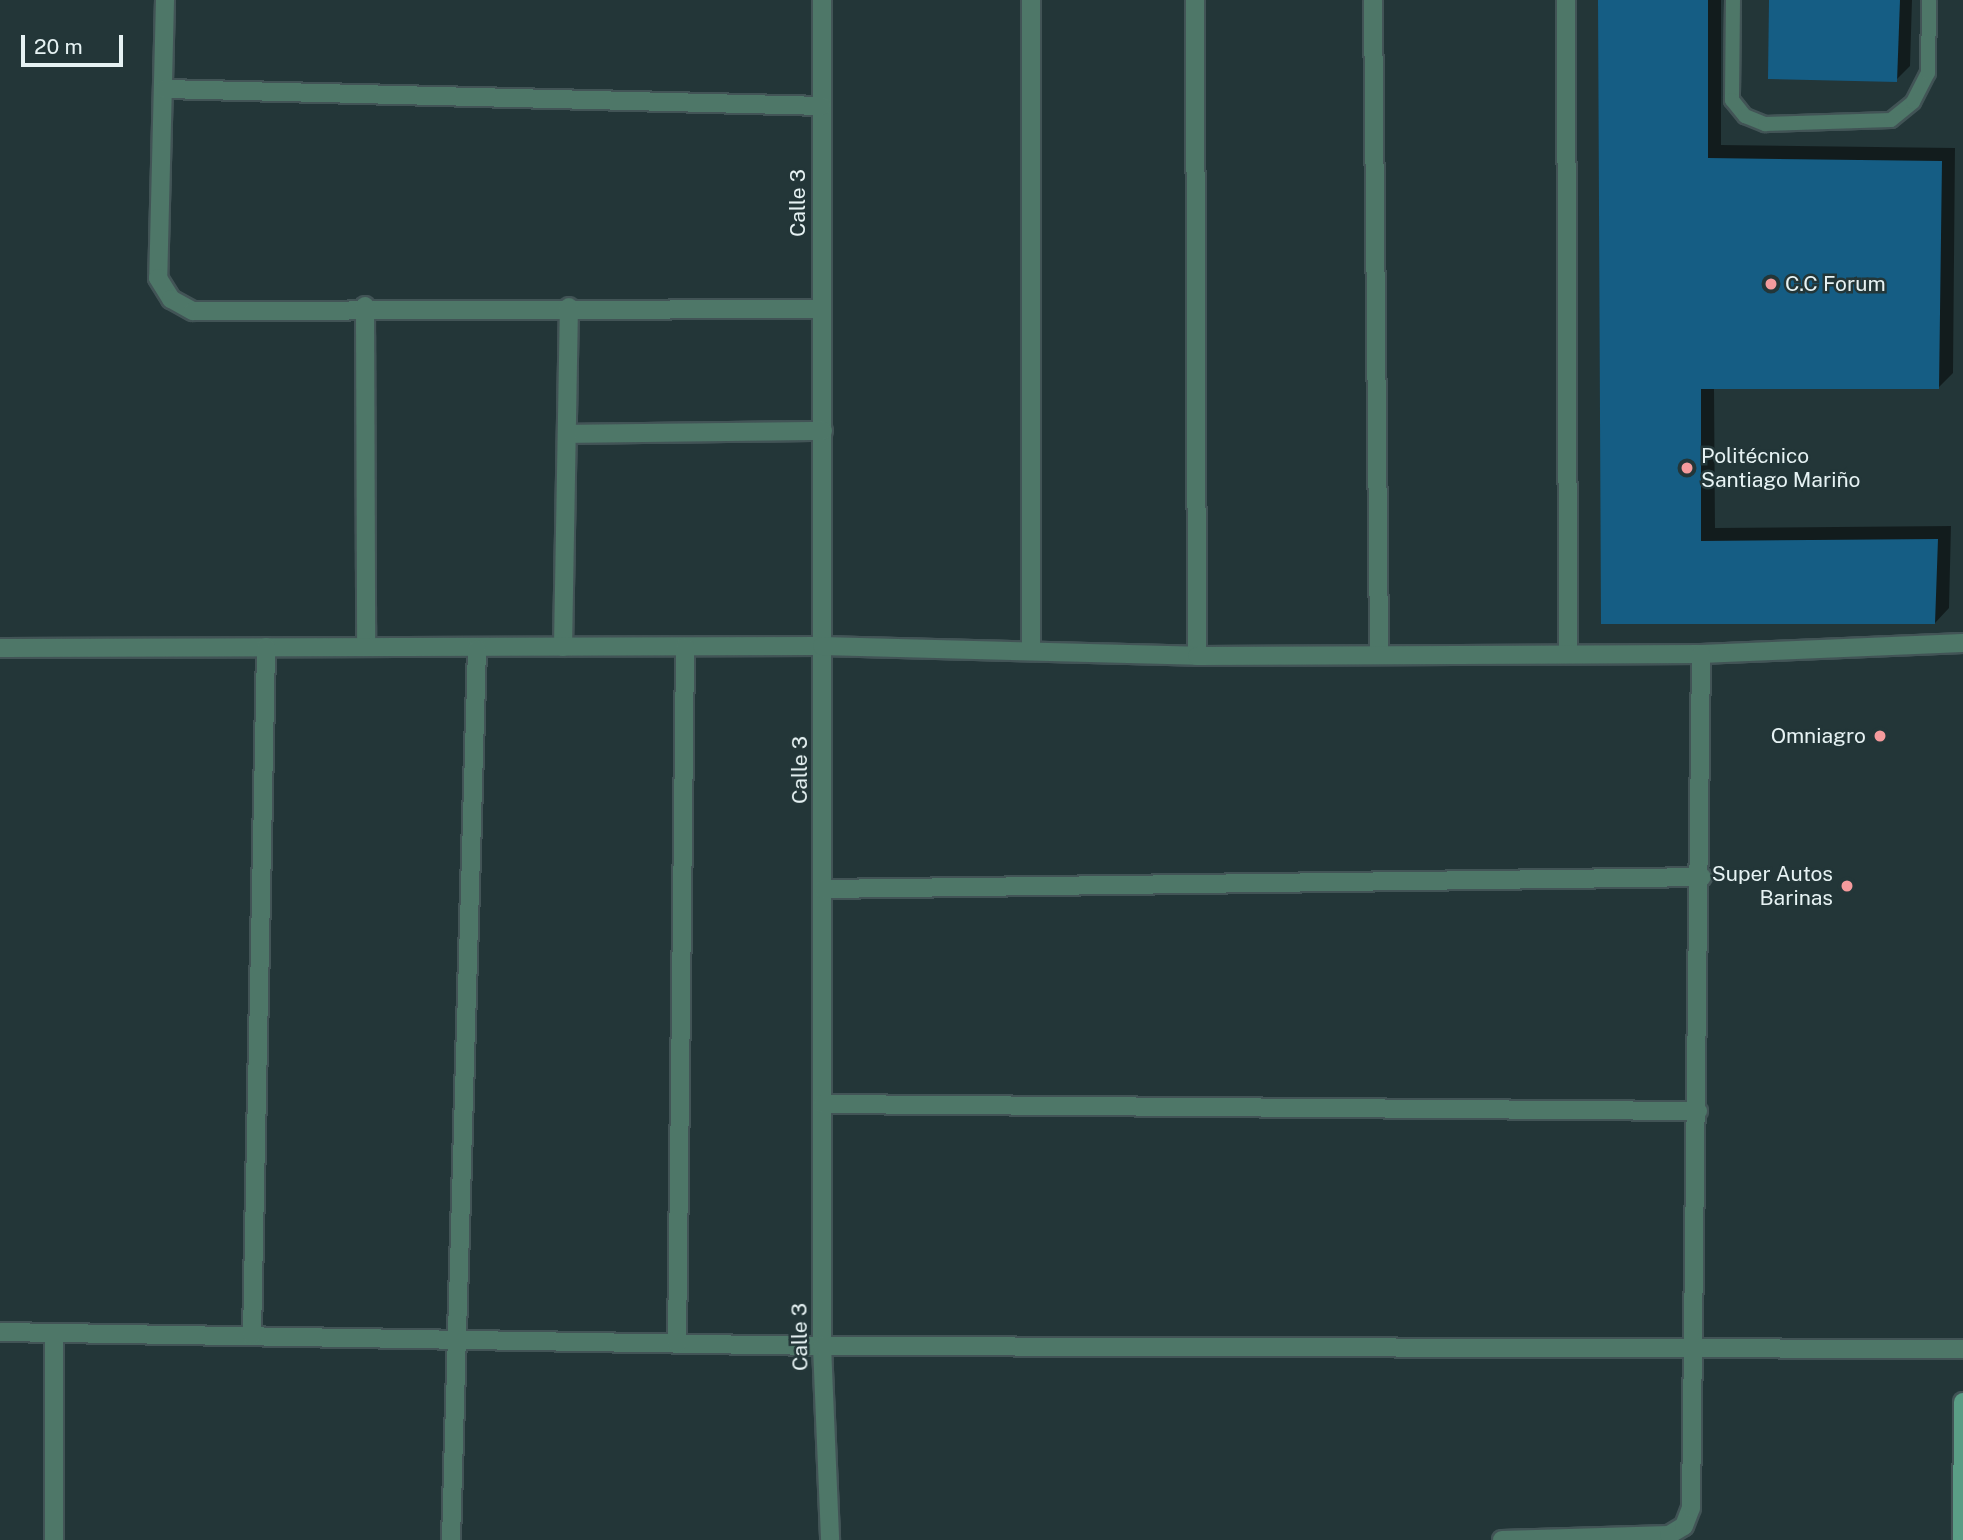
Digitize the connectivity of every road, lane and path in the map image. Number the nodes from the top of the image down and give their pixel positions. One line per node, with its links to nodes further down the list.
1 (165, 0): 9 (street)
2 (822, 0): 10 (street, Calle 3)
3 (1031, 0): 24 (street)
4 (1195, 0): 28 (street)
5 (1373, 0): 25 (street)
6 (1566, 0): 26 (street)
7 (1733, 0): 8 (lane)
8 (1928, 0)
9 (165, 89): 10 (street); 11 (street)
10 (822, 106): 13 (street, Calle 3)
11 (365, 306): 12 (street); 17 (street)
12 (569, 307): 13 (street); 15 (street)
13 (820, 309): 14 (street, Calle 3)
14 (822, 431): 15 (street); 18 (street, Calle 3)
15 (569, 434): 20 (street)
16 (1963, 643): 27 (street)
17 (366, 645): 19 (street); 23 (street)
18 (822, 646): 21 (street); 24 (street); 30 (street, Calle 3)
19 (266, 647): 22 (street); 35 (street)
20 (563, 647): 21 (street); 23 (street)
21 (685, 647): 37 (street)
22 (0, 648)
23 (477, 649): 36 (street)
24 (1031, 651): 28 (street)
25 (1379, 652): 26 (street); 28 (street)
26 (1567, 653): 27 (street)
27 (1702, 654): 29 (street)
28 (1197, 656)
29 (1702, 877): 30 (street); 32 (street)
30 (822, 889): 31 (street, Calle 3)
31 (823, 1104): 32 (street); 38 (street, Calle 3)
32 (1698, 1111): 40 (street)
33 (0, 1332): 34 (street)
34 (54, 1334): 35 (street); 42 (street)
35 (252, 1335): 36 (street)
36 (461, 1341): 37 (street); 43 (street)
37 (677, 1344): 38 (street)
38 (822, 1346): 40 (street); 44 (street, Calle 3)
39 (1963, 1349): 40 (street)
40 (1694, 1350): 45 (street)
41 (1963, 1402): 46 (main road)
42 (54, 1540)
43 (451, 1540)
44 (830, 1540)
45 (1502, 1540)
46 (1962, 1540)

